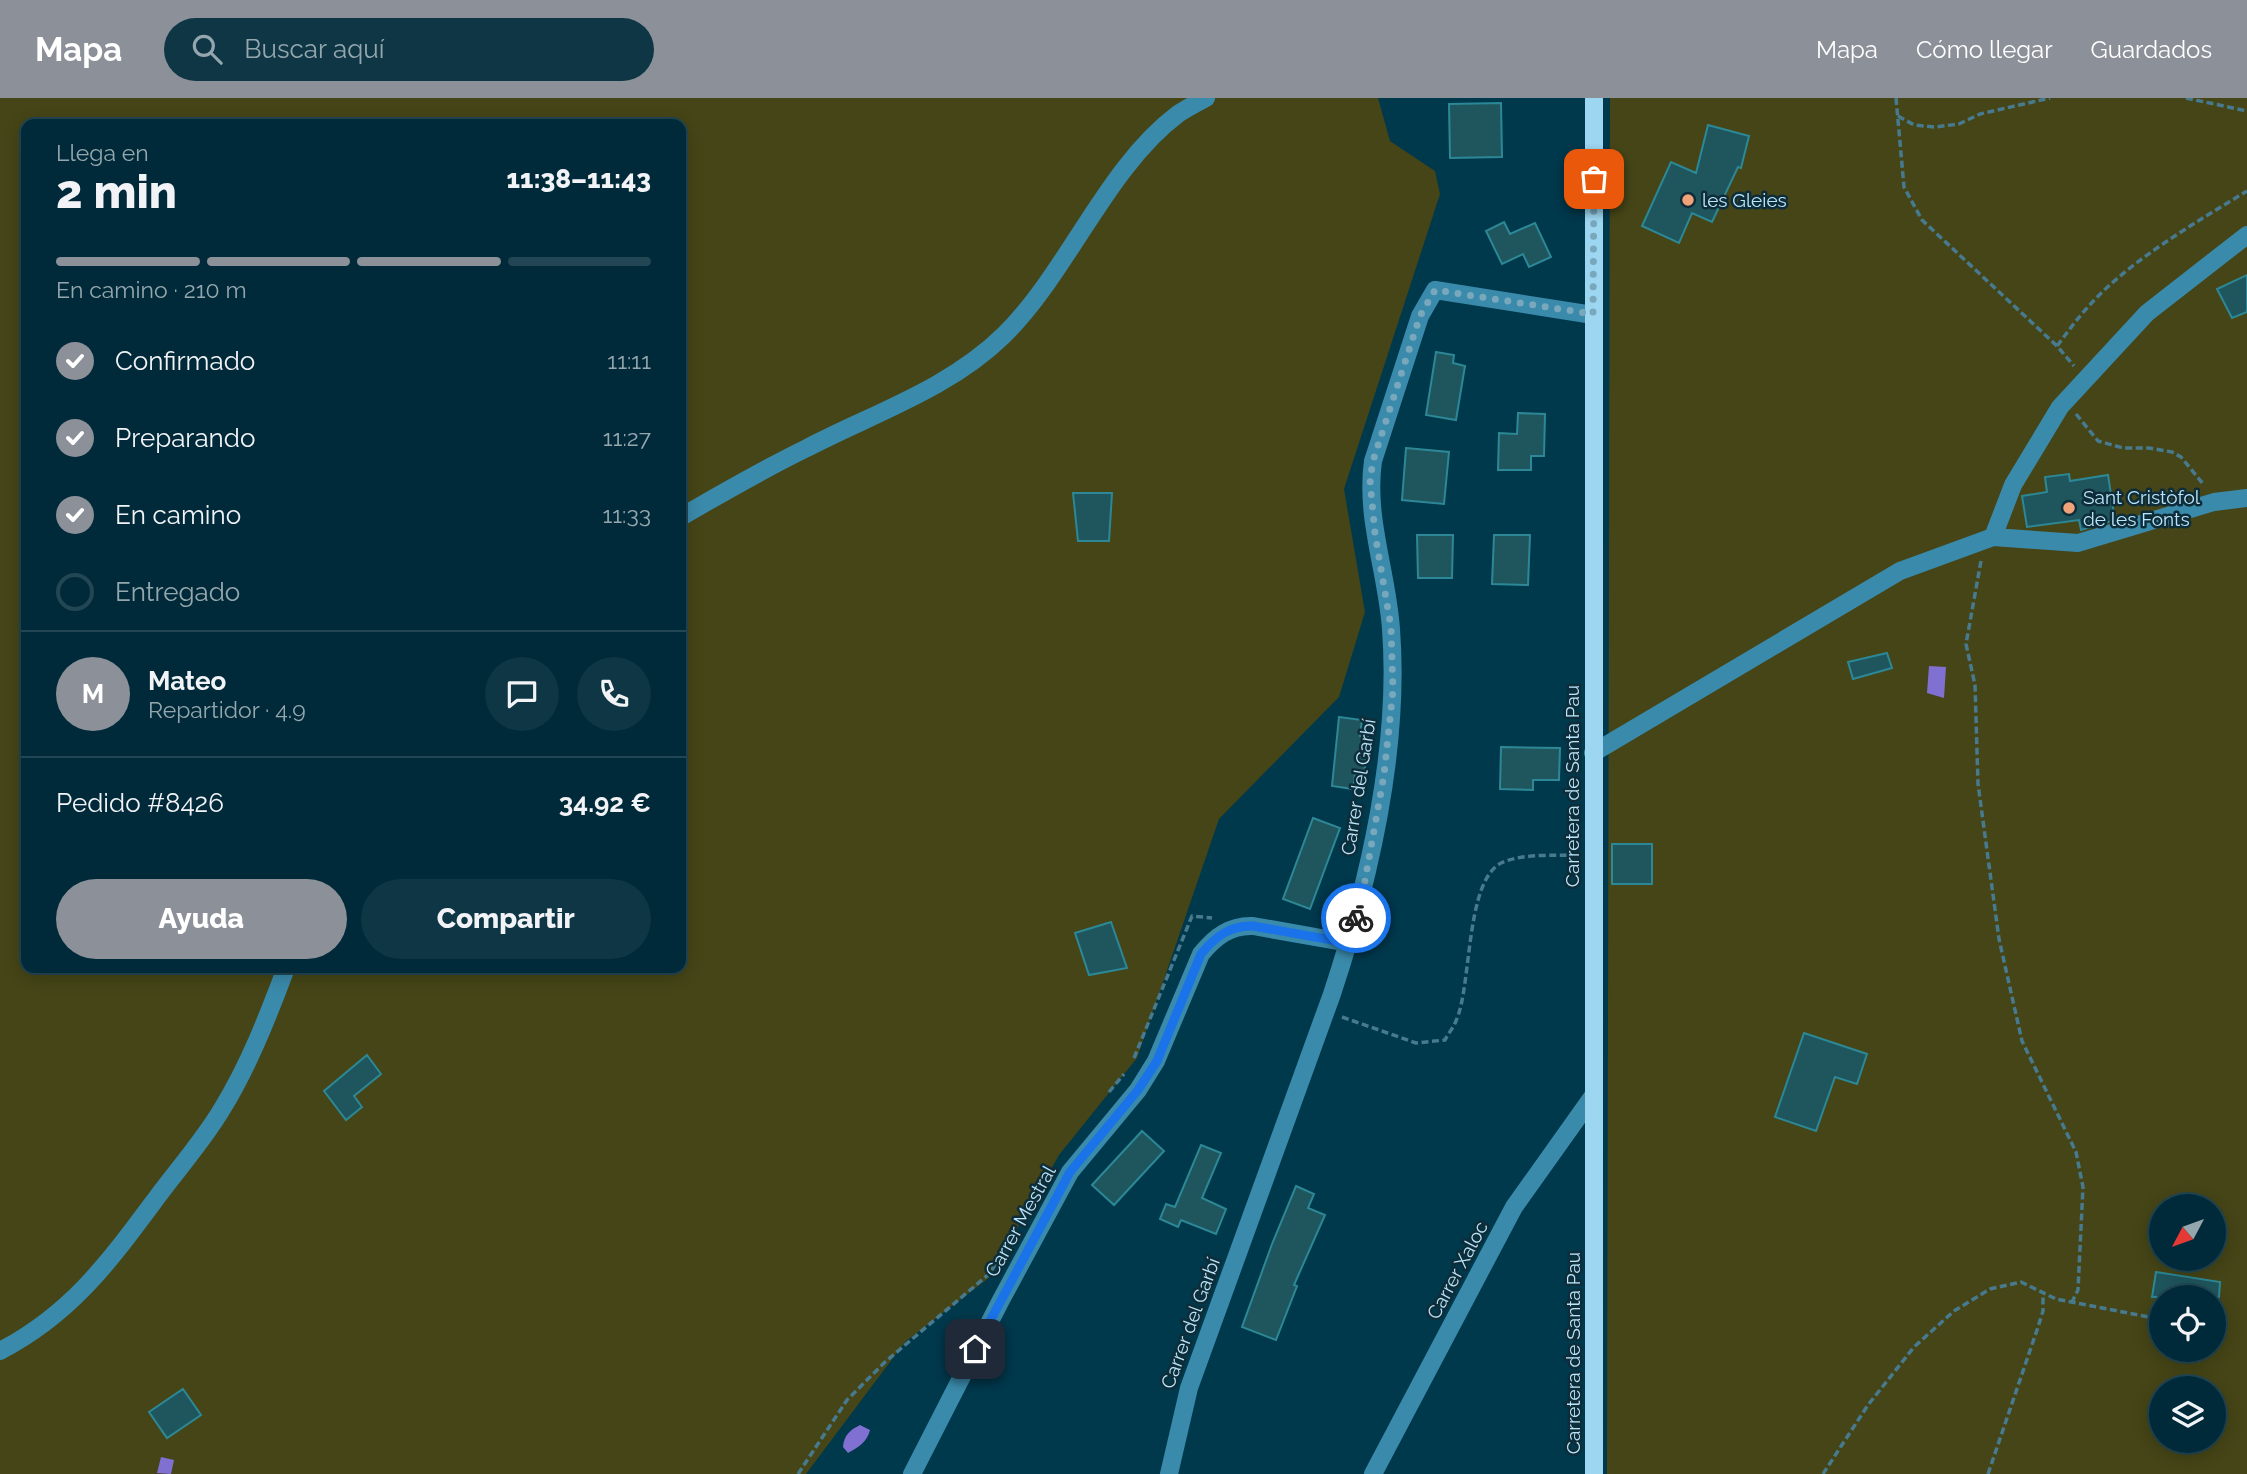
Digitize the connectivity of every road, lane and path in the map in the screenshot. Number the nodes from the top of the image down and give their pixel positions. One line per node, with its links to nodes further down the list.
1 (1206, 98): 15 (street)
2 (1594, 98): 10 (main road, Carretera de Santa Pau)
3 (1896, 98): 7 (path)
4 (2050, 98): 7 (path)
5 (2186, 98): 6 (path)
6 (2247, 111)
7 (1898, 116): 11 (path)
8 (2247, 191): 11 (path)
9 (2247, 235): 12 (street)
10 (1593, 314): 17 (main road, Carretera de Santa Pau); 20 (street, Carrer del Garbí)
11 (2057, 346): 12 (path)
12 (2076, 389): 14 (path); 16 (street)
13 (2247, 498): 14 (street)
14 (2214, 502): 16 (street)
15 (686, 514)
16 (1993, 537): 17 (street); 27 (path)
17 (1593, 752): 18 (main road, Carretera de Santa Pau)
18 (1593, 855): 22 (path); 23 (main road, Carretera de Santa Pau)
19 (1233, 928): 20 (street); 24 (path); 31 (street, Carrer Mestral)
20 (1349, 943): 22 (street, Carrer del Garbí)
21 (284, 973): 29 (street)
22 (1325, 1012): 32 (street, Carrer del Garbí)
23 (1593, 1096): 33 (street, Carrer Xaloc); 34 (main road, Carretera de Santa Pau)
24 (1105, 1098)
25 (1010, 1241): 30 (path)
26 (2043, 1292): 27 (path); 35 (path); 36 (path)
27 (2072, 1302): 28 (path)
28 (2149, 1317)
29 (0, 1351)
30 (798, 1474)
31 (912, 1474)
32 (1168, 1474)
33 (1373, 1474)
34 (1594, 1474)
35 (1823, 1474)
36 (1988, 1474)

